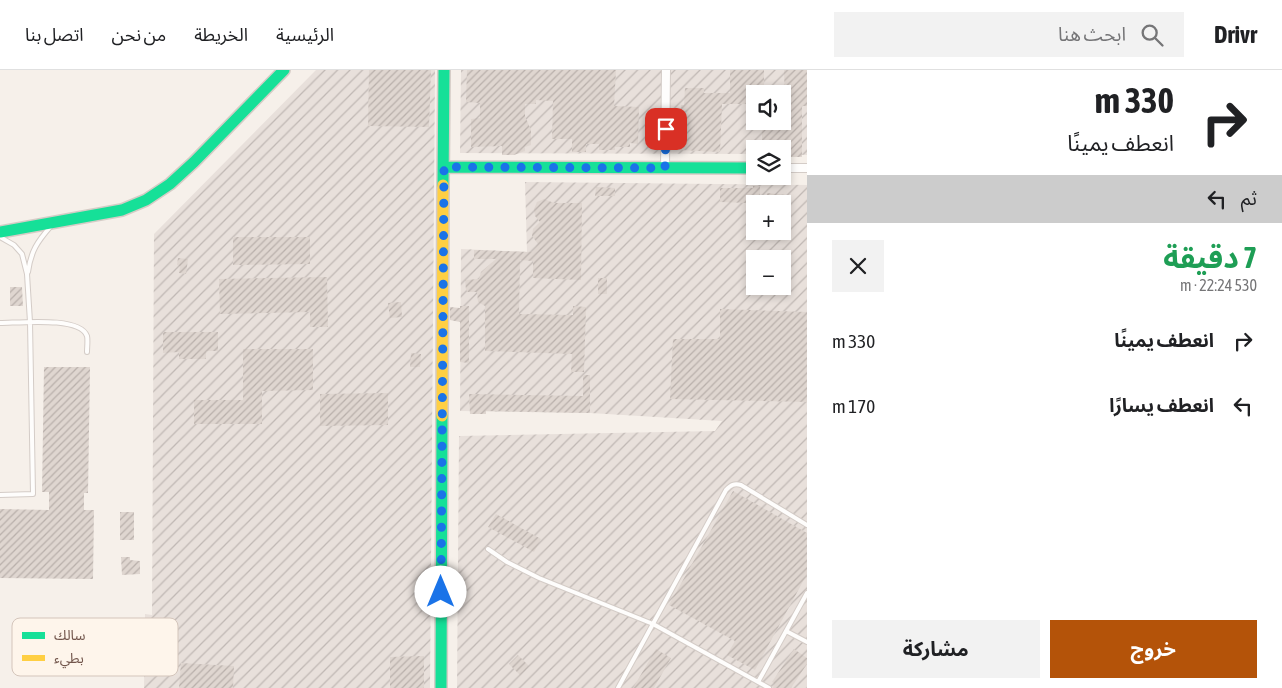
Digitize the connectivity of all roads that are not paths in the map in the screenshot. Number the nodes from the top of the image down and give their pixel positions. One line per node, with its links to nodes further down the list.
1 (284, 70): 9 (street)
2 (444, 70): 4 (street)
3 (666, 70): 5 (street)
4 (444, 167): 5 (street); 24 (street)
5 (665, 168): 6 (street)
6 (746, 168)
7 (791, 168): 8 (street)
8 (807, 168)
9 (55, 221): 10 (street); 12 (lane)
10 (0, 232)
11 (0, 237): 12 (lane)
12 (27, 274): 13 (lane)
13 (30, 322): 14 (lane); 15 (lane); 16 (lane)
14 (0, 323)
15 (87, 352)
16 (0, 495)
17 (807, 525): 20 (lane)
18 (488, 549): 20 (lane)
19 (807, 593): 21 (lane)
20 (653, 624): 23 (lane); 25 (lane)
21 (786, 631): 22 (lane); 23 (lane)
22 (807, 642)
23 (758, 682): 26 (lane)
24 (441, 688)
25 (618, 688)
26 (769, 688)

